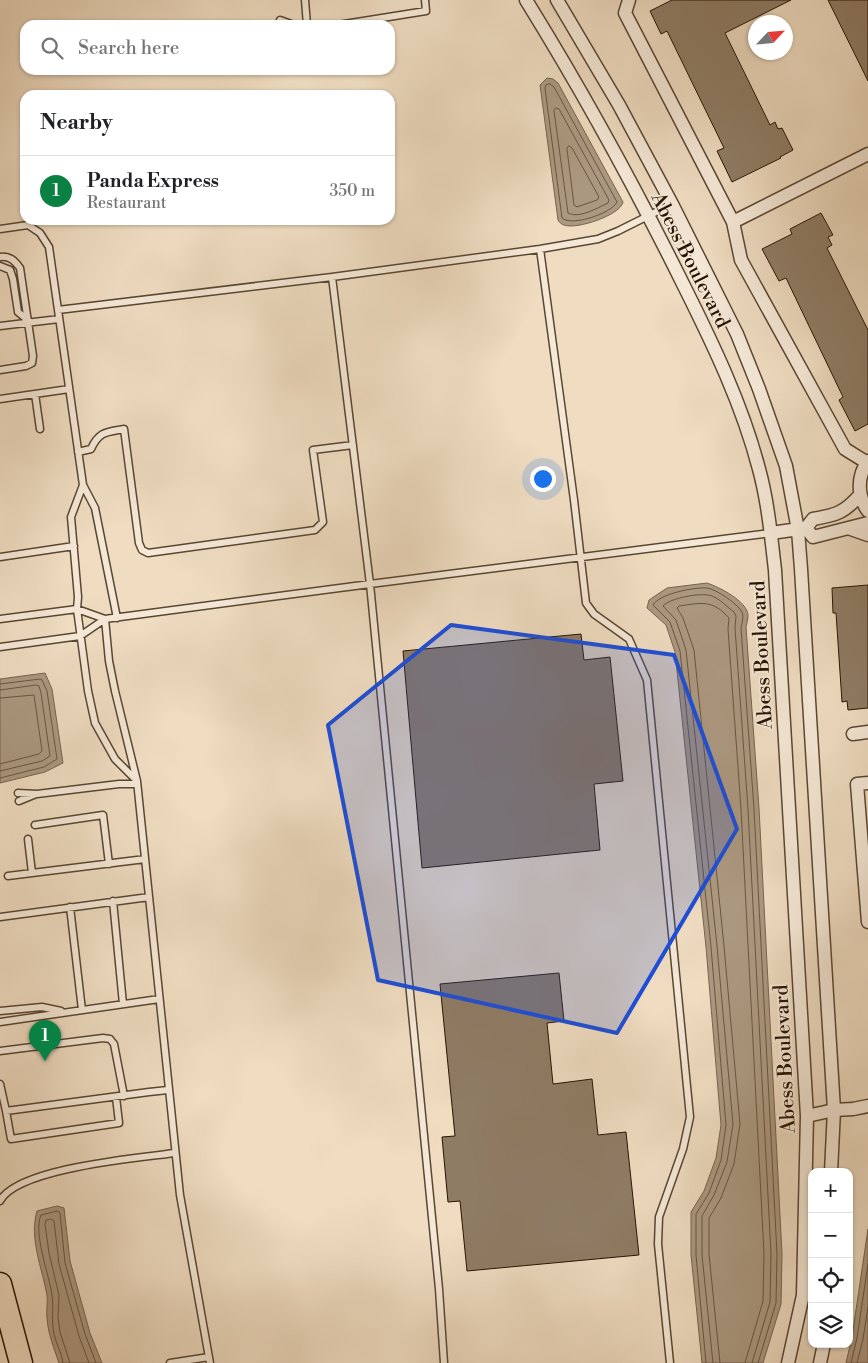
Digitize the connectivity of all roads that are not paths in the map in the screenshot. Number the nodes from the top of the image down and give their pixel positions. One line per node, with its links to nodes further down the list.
1 (305, 0): 6 (lane)
2 (426, 0): 7 (lane)
3 (526, 0): 10 (street, Abess Boulevard)
4 (557, 0): 9 (street, Abess Boulevard)
5 (629, 0): 11 (street)
6 (307, 20)
7 (369, 20)
8 (868, 154): 11 (street)
9 (672, 204): 10 (lane); 34 (street, Abess Boulevard)
10 (650, 216): 13 (lane); 35 (street, Abess Boulevard)
11 (733, 222): 28 (street)
12 (0, 229): 17 (lane)
13 (540, 249): 16 (lane); 39 (lane)
14 (0, 257): 19 (lane)
15 (0, 266): 19 (lane)
16 (332, 277): 17 (lane); 26 (lane)
17 (58, 310): 18 (lane)
18 (59, 318): 19 (lane); 22 (lane)
19 (30, 322): 20 (lane); 21 (lane)
20 (0, 326)
21 (0, 370)
22 (69, 389): 23 (lane); 27 (lane)
23 (35, 394): 24 (lane); 25 (lane)
24 (0, 399)
25 (40, 428)
26 (353, 445): 27 (lane); 40 (lane)
27 (78, 452): 29 (lane)
28 (867, 462): 30 (street)
29 (83, 485): 37 (lane); 42 (lane)
30 (860, 495): 31 (street); 34 (street)
31 (868, 511)
32 (868, 523): 33 (street)
33 (848, 528): 34 (street); 36 (street)
34 (802, 529): 35 (street); 77 (street, Abess Boulevard)
35 (771, 533): 39 (lane); 79 (street, Abess Boulevard)
36 (868, 535)
37 (74, 546): 38 (lane); 41 (lane)
38 (0, 556)
39 (580, 557): 40 (lane); 89 (lane)
40 (370, 584): 42 (lane); 88 (lane)
41 (77, 609): 43 (lane); 44 (lane); 45 (lane)
42 (117, 618): 44 (lane)
43 (0, 619)
44 (105, 620): 45 (lane); 49 (lane)
45 (80, 636): 46 (lane); 49 (lane)
46 (0, 647)
47 (868, 732): 48 (street)
48 (853, 734)
49 (137, 782): 52 (lane); 56 (lane)
50 (868, 783): 64 (street)
51 (18, 793): 52 (lane)
52 (37, 794): 53 (lane)
53 (19, 801)
54 (35, 825): 57 (lane)
55 (28, 839): 58 (lane)
56 (145, 859): 57 (lane); 60 (lane)
57 (110, 864): 58 (lane)
58 (32, 874): 59 (lane)
59 (8, 876)
60 (149, 897): 61 (lane); 65 (lane)
61 (113, 901): 62 (lane); 66 (lane)
62 (70, 907): 63 (lane); 67 (lane)
63 (0, 917)
64 (868, 922)
65 (159, 999): 66 (lane); 73 (lane)
66 (123, 1004): 67 (lane)
67 (82, 1010): 69 (lane)
68 (0, 1011): 69 (lane)
69 (65, 1012): 70 (lane)
70 (0, 1022)
71 (0, 1052): 74 (lane)
72 (0, 1084): 78 (lane)
73 (168, 1090): 74 (lane); 80 (lane)
74 (124, 1096): 75 (lane)
75 (116, 1097): 78 (lane); 78 (lane)
76 (868, 1106): 77 (street)
77 (834, 1110): 79 (street); 81 (street, Abess Boulevard)
78 (6, 1111)
79 (807, 1116): 90 (street, Abess Boulevard)
80 (175, 1153): 82 (lane); 85 (lane)
81 (832, 1168)
82 (0, 1201)
83 (0, 1284): 86 (highway)
84 (823, 1348): 91 (street)
85 (210, 1360): 87 (lane)
86 (21, 1363)
87 (170, 1363)
88 (444, 1363)
89 (670, 1363)
90 (788, 1363)
91 (820, 1363)

